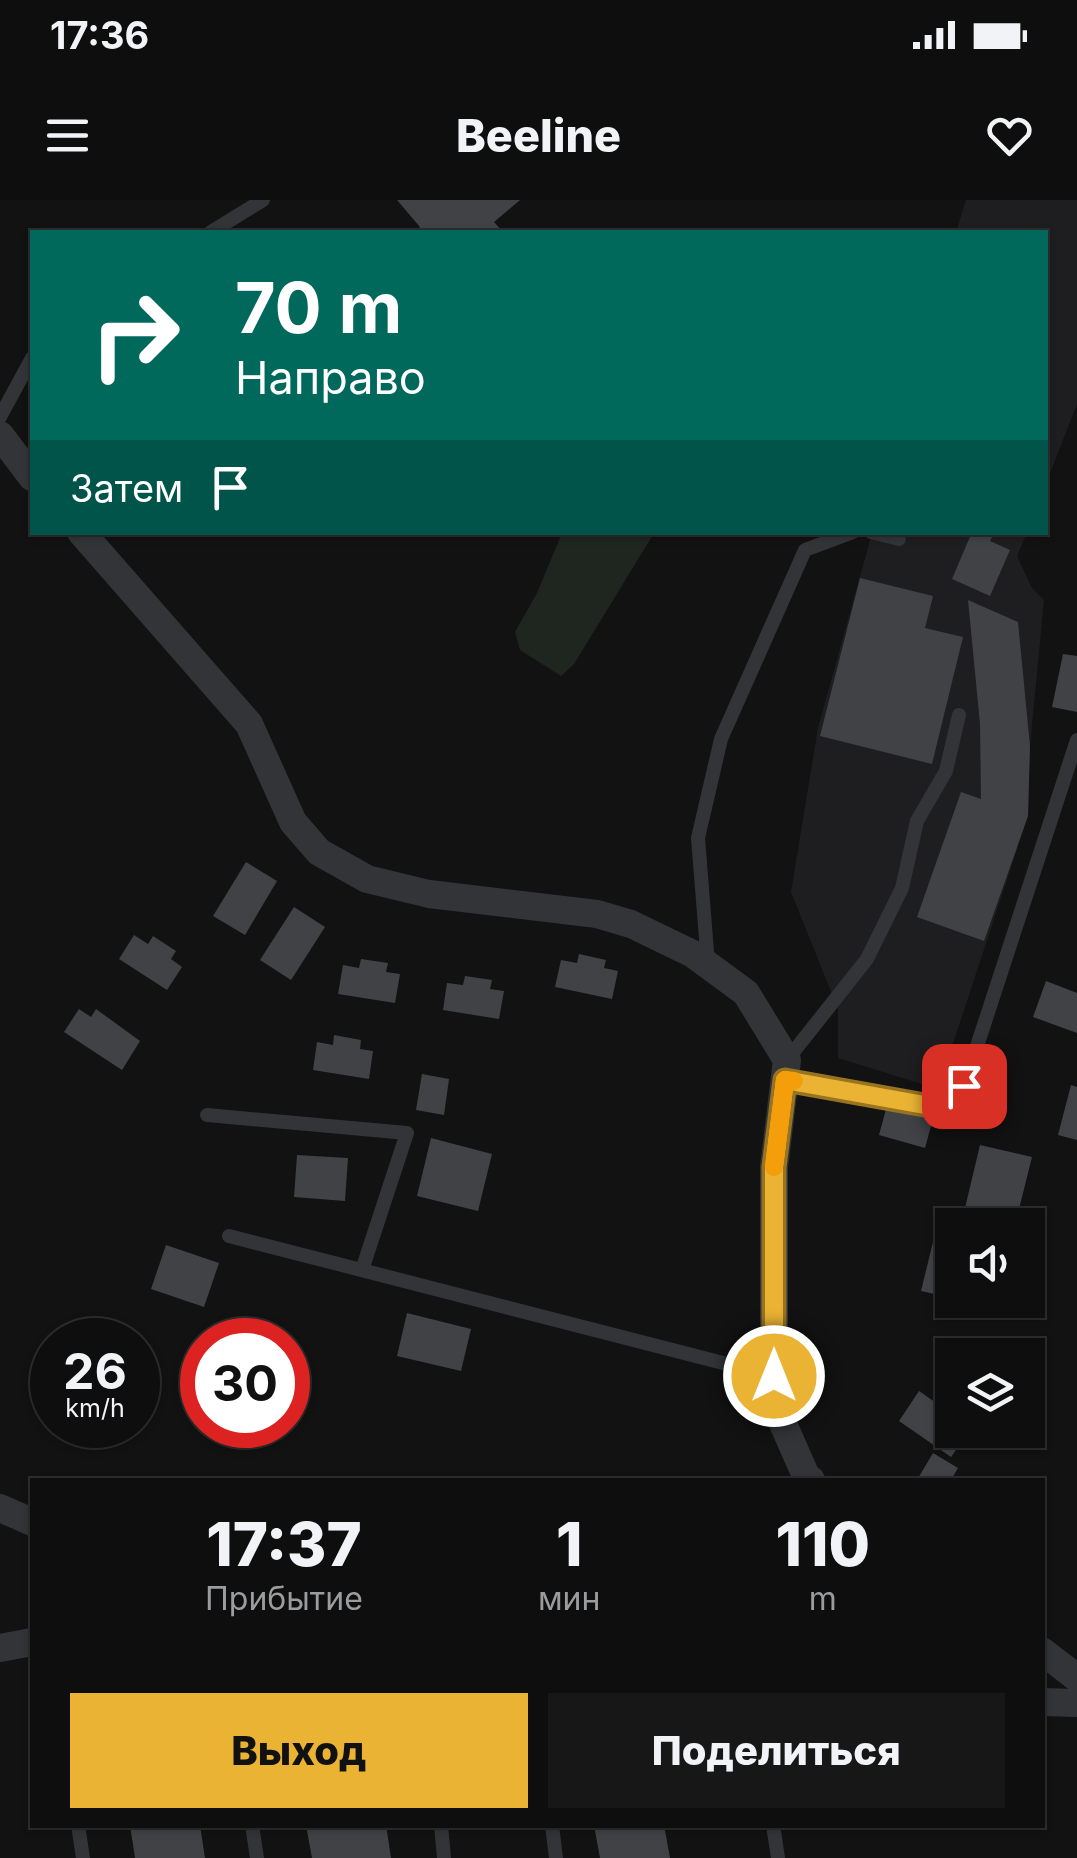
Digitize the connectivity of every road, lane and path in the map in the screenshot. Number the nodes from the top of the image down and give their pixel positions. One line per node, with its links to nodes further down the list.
1 (263, 200): 2 (lane)
2 (214, 230)
3 (30, 362): 4 (lane)
4 (0, 417)
5 (0, 434): 6 (street)
6 (30, 474)
7 (84, 535): 13 (street)
8 (845, 535): 13 (lane)
9 (884, 535): 10 (lane)
10 (899, 539)
11 (959, 715): 14 (lane)
12 (1077, 740): 14 (lane)
13 (708, 965): 14 (street)
14 (786, 1070): 18 (street)
15 (207, 1115): 17 (lane)
16 (228, 1236): 17 (lane)
17 (362, 1270): 18 (lane)
18 (774, 1376): 19 (street)
19 (809, 1478)
20 (0, 1508): 21 (street)
21 (30, 1521)
22 (30, 1642): 23 (street)
23 (0, 1648)
24 (1045, 1653): 25 (street)
25 (1077, 1678)
26 (1045, 1702): 27 (street)
27 (1077, 1704)
28 (78, 1828): 33 (lane)
29 (252, 1828): 34 (lane)
30 (441, 1828): 35 (lane)
31 (552, 1828): 36 (lane)
32 (773, 1828): 37 (lane)
33 (82, 1858)
34 (257, 1858)
35 (444, 1858)
36 (556, 1858)
37 (778, 1858)

